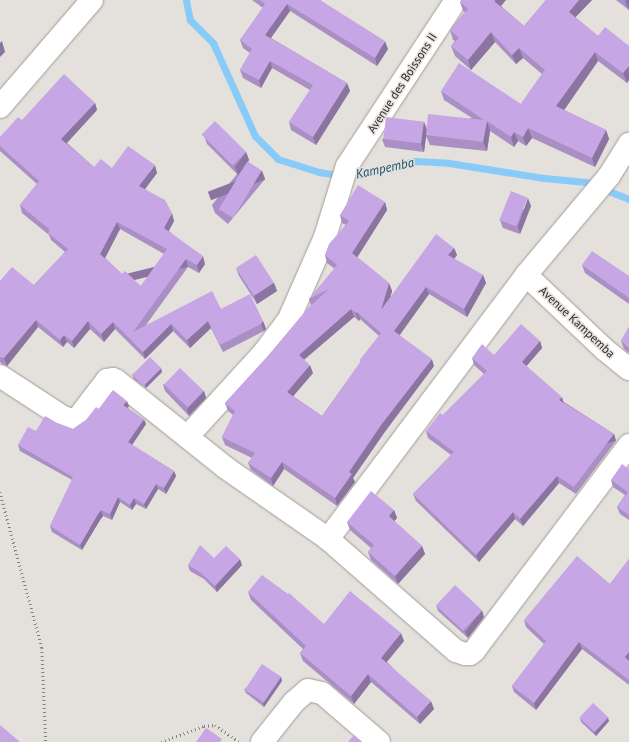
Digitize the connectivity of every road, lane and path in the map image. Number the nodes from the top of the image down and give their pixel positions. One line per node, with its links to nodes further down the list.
1 (92, 0): 3 (street)
2 (456, 0): 8 (street, Avenue des Boissons II)
3 (0, 107)
4 (629, 144): 5 (street)
5 (526, 275): 6 (street, Avenue Kampemba); 11 (street)
6 (629, 369)
7 (0, 376): 8 (street)
8 (187, 437): 11 (street)
9 (629, 445): 11 (street)
10 (0, 492): 12 (path)
11 (328, 539)
12 (46, 742)
13 (161, 742): 14 (path)
14 (240, 742)
15 (262, 742): 16 (street)
16 (380, 742)

